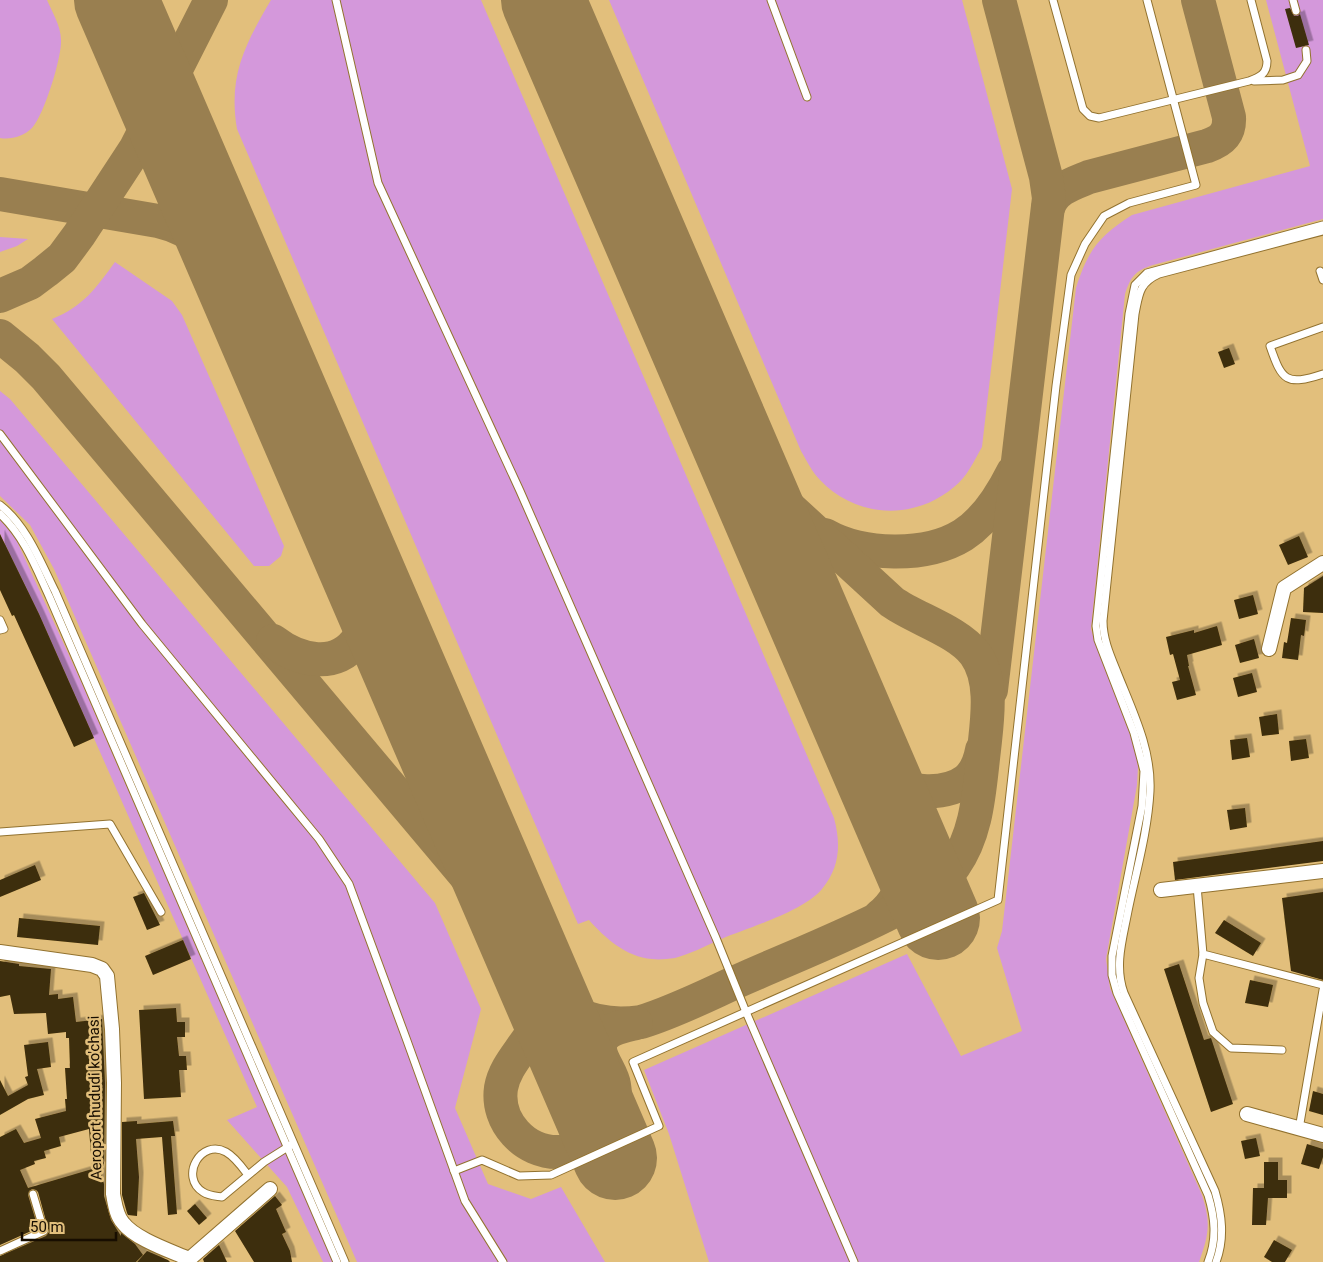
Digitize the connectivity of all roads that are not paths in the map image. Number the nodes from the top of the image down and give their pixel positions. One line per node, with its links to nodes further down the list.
1 (336, 0): 34 (lane)
2 (771, 0): 10 (lane)
3 (1053, 0): 11 (lane)
4 (1147, 0): 11 (lane)
5 (1251, 0): 9 (lane)
6 (1293, 0): 7 (lane)
7 (1296, 11)
8 (1306, 50): 9 (lane)
9 (1249, 81): 11 (lane)
10 (807, 97)
11 (1173, 100): 34 (lane)
12 (1323, 225): 50 (lane)
13 (1323, 230): 51 (lane)
14 (1320, 271): 15 (lane)
15 (1323, 280)
16 (1323, 327): 17 (lane)
17 (1323, 374)
18 (0, 434): 40 (lane)
19 (0, 505): 39 (lane)
20 (0, 514): 39 (lane)
21 (1323, 563): 24 (street)
22 (0, 620): 23 (lane)
23 (0, 630)
24 (1269, 649)
25 (0, 832): 29 (lane)
26 (1323, 872): 27 (street)
27 (1197, 886): 28 (street); 31 (lane)
28 (1161, 890)
29 (161, 912)
30 (0, 952): 45 (street, Aeroport hududi ko'chasi)
31 (1203, 954): 32 (lane); 35 (lane)
32 (1323, 985)
33 (1323, 990): 37 (lane)
34 (746, 1012): 40 (lane); 49 (lane)
35 (1282, 1050)
36 (1247, 1114): 37 (street)
37 (1299, 1128): 38 (street)
38 (1323, 1135)
39 (290, 1145): 41 (lane); 46 (lane); 47 (lane)
40 (454, 1171): 48 (lane)
41 (248, 1175): 41 (lane)
42 (270, 1189): 45 (street, Aeroport hududi ko'chasi)
43 (33, 1194): 44 (lane)
44 (0, 1251)
45 (190, 1261)
46 (337, 1262)
47 (345, 1262)
48 (503, 1262)
49 (854, 1262)
50 (1208, 1262)
51 (1216, 1262)

